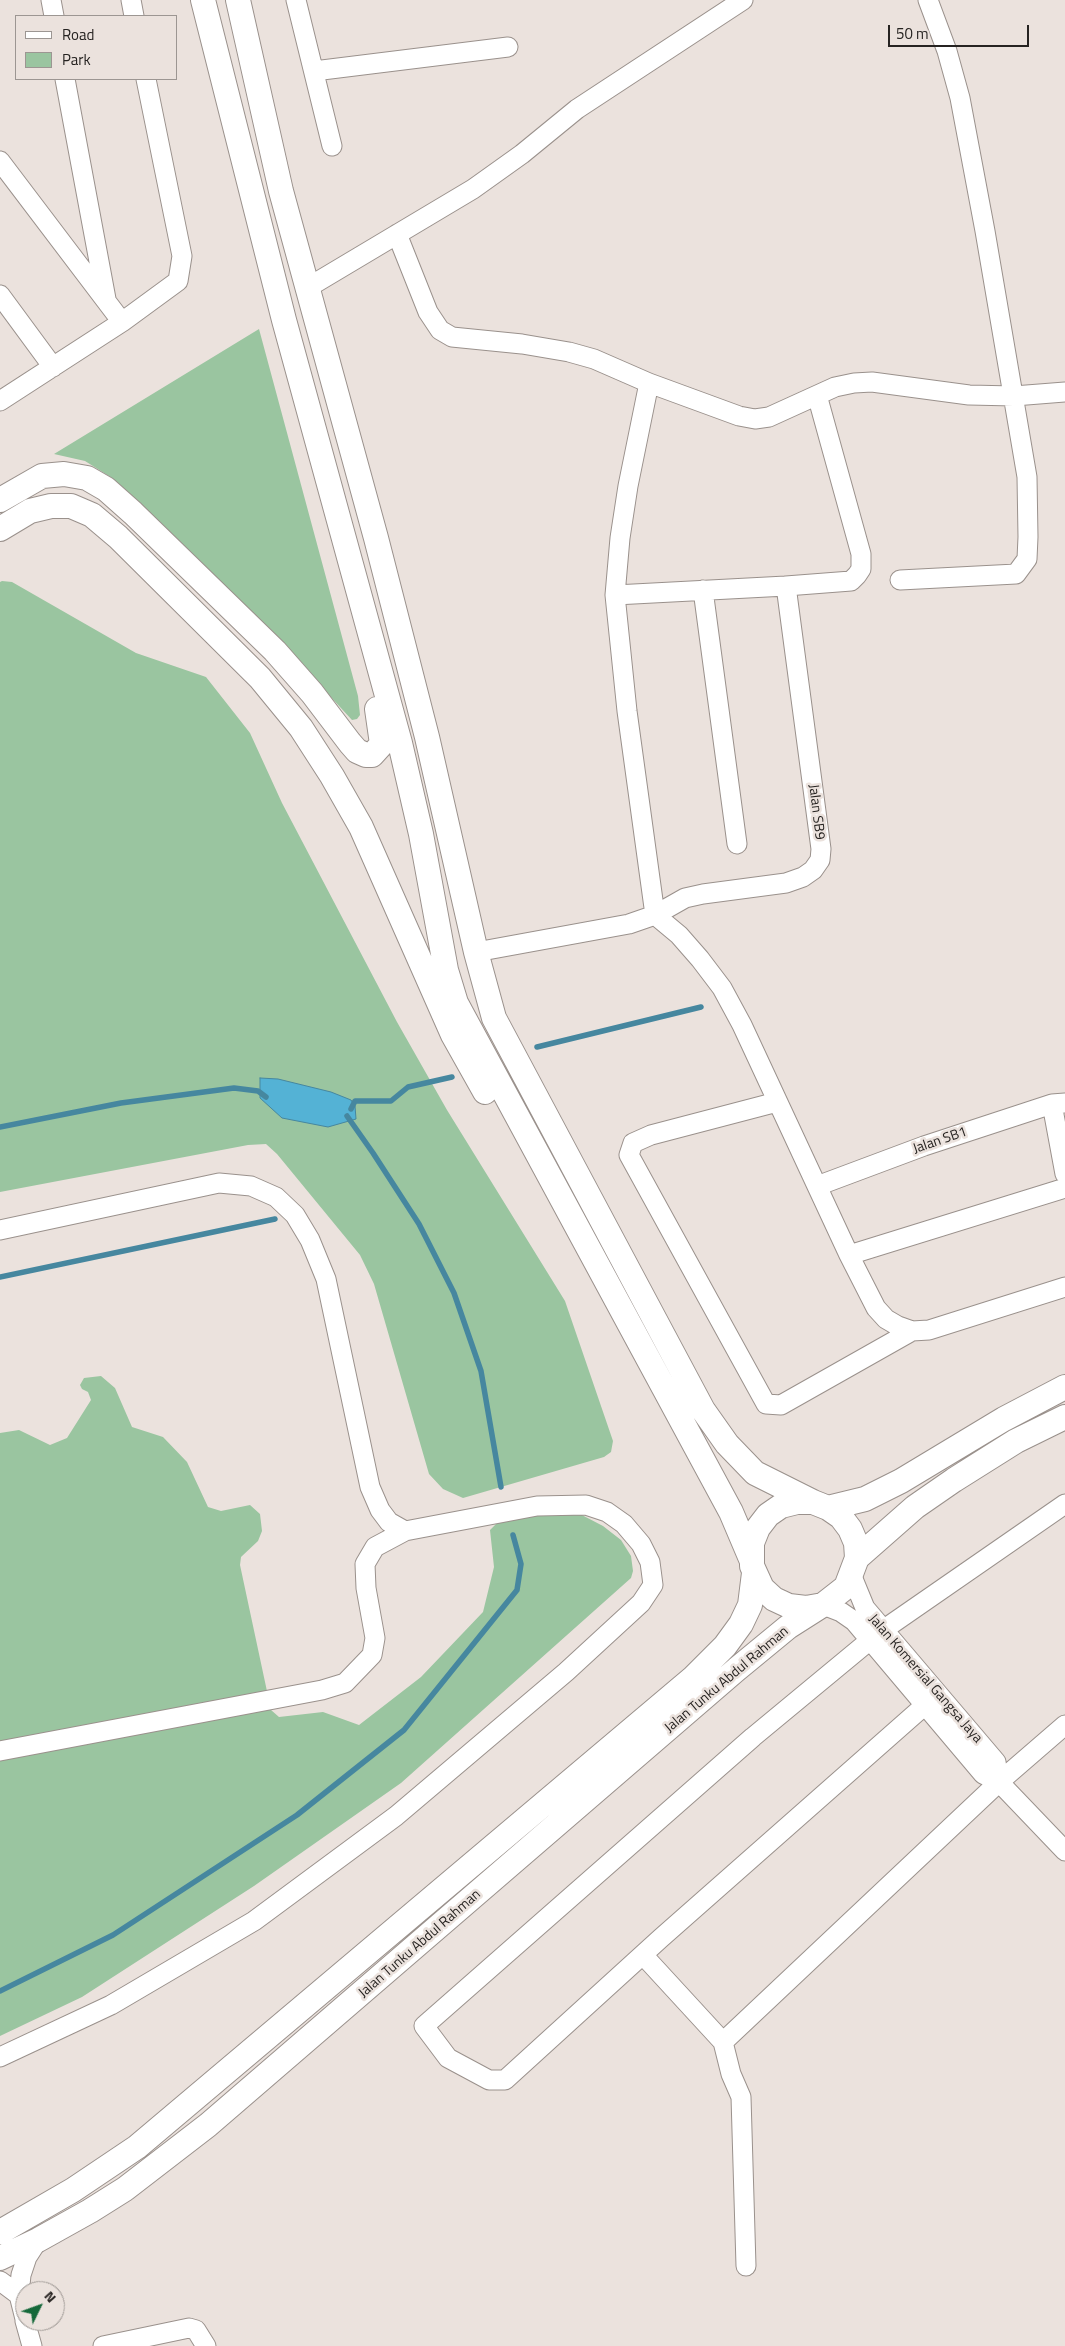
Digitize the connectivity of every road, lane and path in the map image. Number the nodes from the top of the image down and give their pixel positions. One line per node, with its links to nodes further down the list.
1 (51, 0): 8 (street)
2 (131, 0): 9 (street)
3 (203, 0): 20 (main road)
4 (238, 0): 17 (main road)
5 (296, 0): 11 (street)
6 (743, 0): 16 (street)
7 (928, 0): 26 (street)
8 (54, 15)
9 (134, 15)
10 (508, 47): 11 (street)
11 (314, 71): 14 (street)
12 (72, 80): 19 (street)
13 (146, 80): 21 (street)
14 (332, 146)
15 (0, 162): 19 (street)
16 (397, 234): 17 (street); 23 (street)
17 (307, 288): 36 (main road)
18 (0, 295): 22 (street)
19 (106, 302): 21 (street)
20 (284, 320): 28 (main road); 43 (main road)
21 (122, 322): 22 (street)
22 (53, 367): 27 (street)
23 (649, 383): 25 (street); 33 (street)
24 (1065, 392): 26 (street)
25 (817, 395): 26 (street); 31 (street)
26 (1014, 396): 30 (street)
27 (0, 401)
28 (0, 500)
29 (0, 529): 43 (main road)
30 (900, 580)
31 (786, 586): 32 (street); 35 (street, Jalan SB9)
32 (703, 590): 33 (street); 34 (street)
33 (615, 595): 35 (street)
34 (737, 844)
35 (655, 915): 36 (street); 37 (street)
36 (476, 952): 50 (main road)
37 (777, 1102): 40 (street); 46 (street)
38 (1059, 1104): 39 (street); 40 (street, Jalan SB1)
39 (1065, 1174)
40 (816, 1186): 44 (street)
41 (1065, 1188): 44 (street)
42 (0, 1230): 51 (street)
43 (584, 1244): 52 (main road)
44 (849, 1255): 46 (street)
45 (1065, 1287): 46 (street)
46 (912, 1331)
47 (1065, 1387): 50 (main road)
48 (1065, 1417): 53 (main road)
49 (1065, 1504): 55 (street)
50 (821, 1505): 52 (main road); 53 (main road)
51 (405, 1531): 58 (street); 63 (street)
52 (752, 1566): 54 (main road); 64 (main road, Jalan Tunku Abdul Rahman)
53 (854, 1566): 54 (main road); 55 (street, Jalan Komersial Gangsa Jaya)
54 (822, 1605): 55 (street, Jalan Komersial Gangsa Jaya); 65 (main road, Jalan Tunku Abdul Rahman)
55 (876, 1635): 56 (street, Jalan Komersial Gangsa Jaya); 59 (street, Jalan Komersial Gangsa Jaya); 61 (street)
56 (924, 1706): 59 (street, Jalan Komersial Gangsa Jaya); 61 (street)
57 (1065, 1725): 59 (street)
58 (0, 1751)
59 (999, 1782): 60 (street, Jalan Komersial Gangsa Jaya); 62 (street)
60 (1065, 1851)
61 (643, 1955): 62 (street)
62 (723, 2042): 67 (street)
63 (0, 2057)
64 (0, 2232)
65 (38, 2240): 66 (main road, Jalan Tunku Abdul Rahman); 69 (street)
66 (0, 2258)
67 (746, 2266)
68 (0, 2280): 70 (street)
69 (20, 2281)
70 (15, 2292)
71 (28, 2331): 72 (street)
72 (32, 2346)
73 (104, 2346): 74 (street)
74 (206, 2346)

